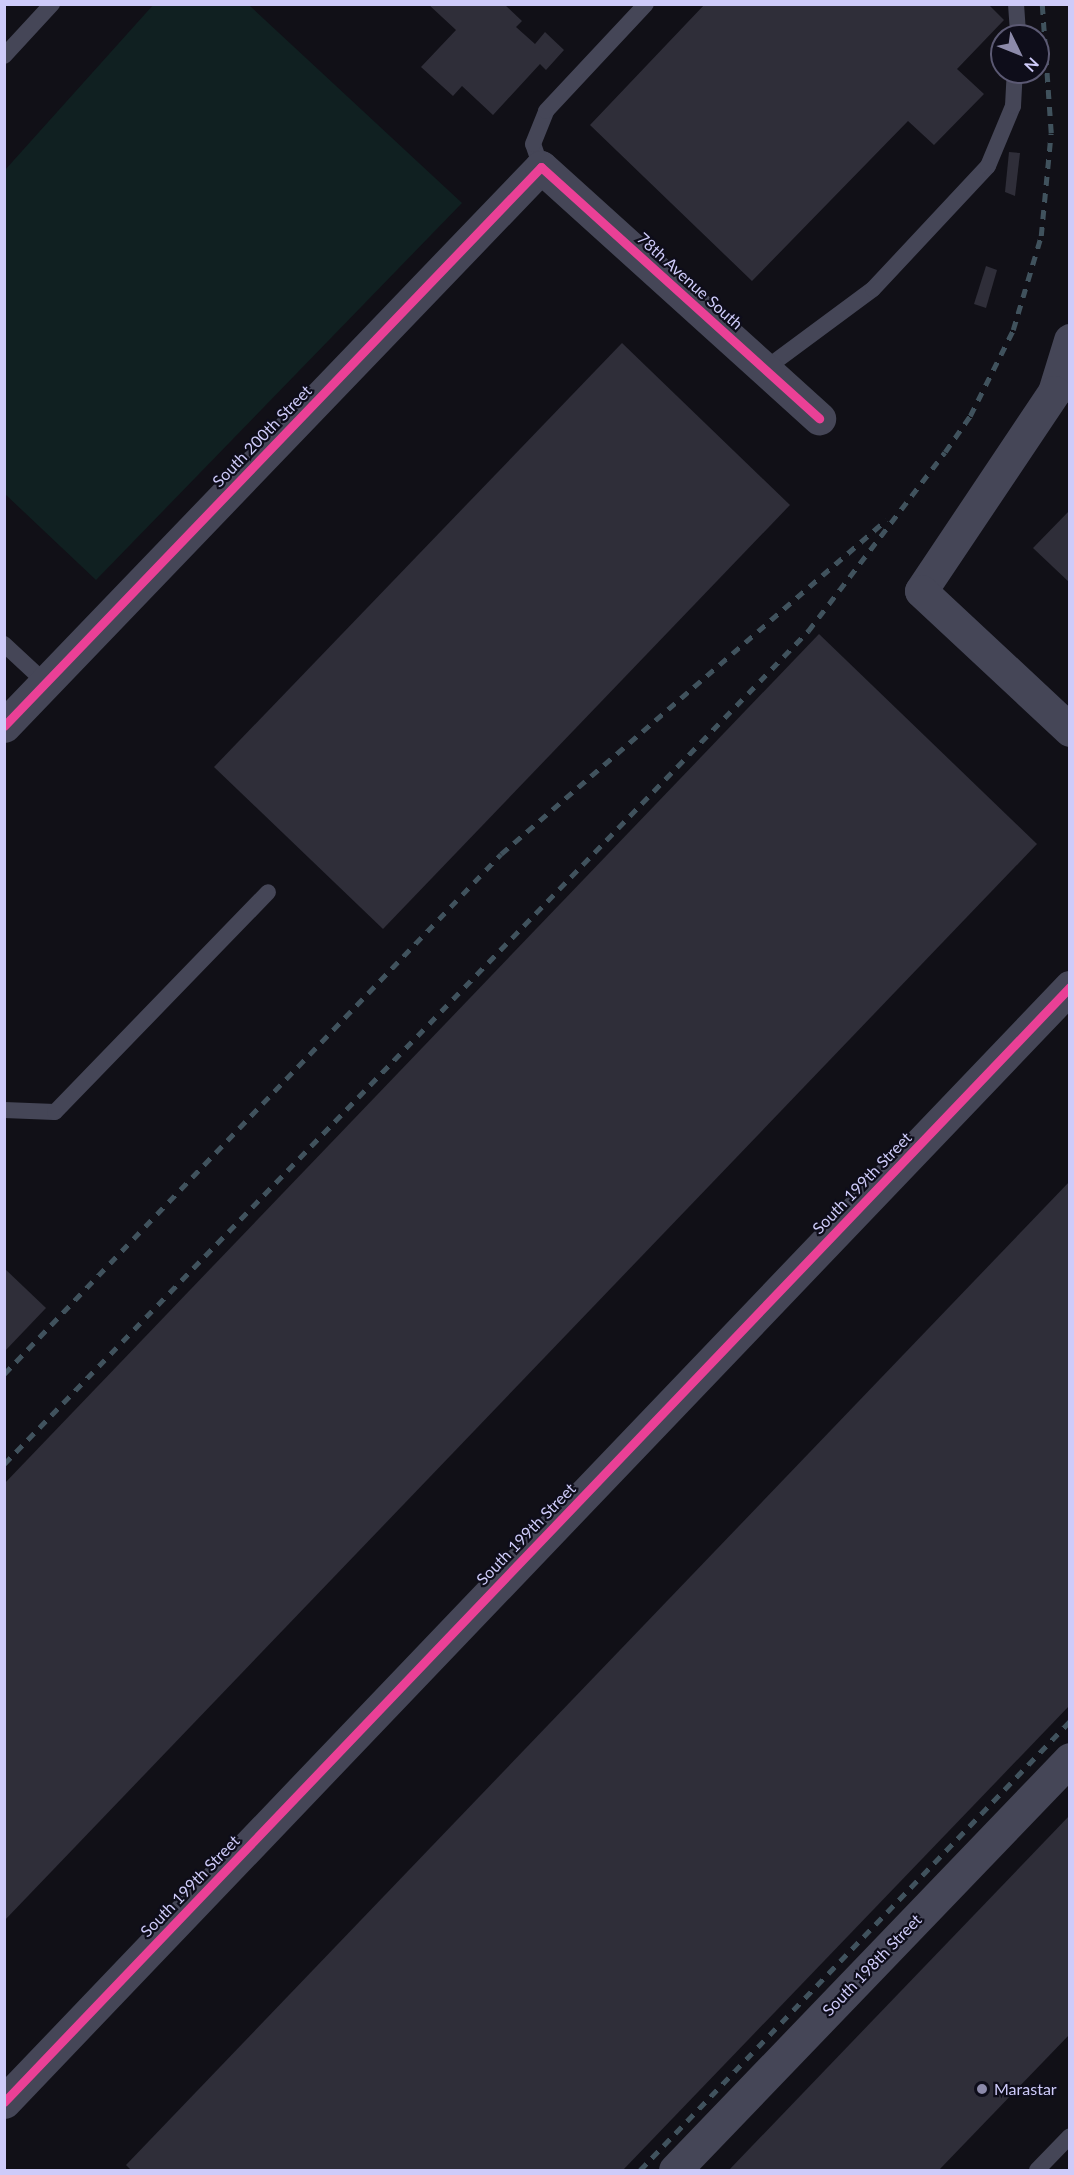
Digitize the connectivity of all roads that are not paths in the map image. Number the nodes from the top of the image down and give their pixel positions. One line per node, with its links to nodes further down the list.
1 (52, 4): 5 (lane)
2 (646, 4): 7 (lane)
3 (1016, 4): 4 (lane)
4 (1017, 24)
5 (4, 57)
6 (1015, 84): 9 (lane)
7 (541, 167): 9 (street, 78th Avenue South); 12 (street, South 200th Street)
8 (1070, 340): 14 (street)
9 (765, 369): 10 (street, 78th Avenue South)
10 (819, 418)
11 (4, 644): 12 (lane)
12 (46, 683): 13 (street, South 200th Street)
13 (4, 726)
14 (1070, 730)
15 (268, 892): 17 (lane)
16 (1070, 987): 19 (street, South 199th Street)
17 (4, 1110)
18 (1070, 1759): 21 (street, South 198th Street)
19 (4, 2102)
20 (1070, 2136): 22 (lane)
21 (675, 2170)
22 (1037, 2170)

